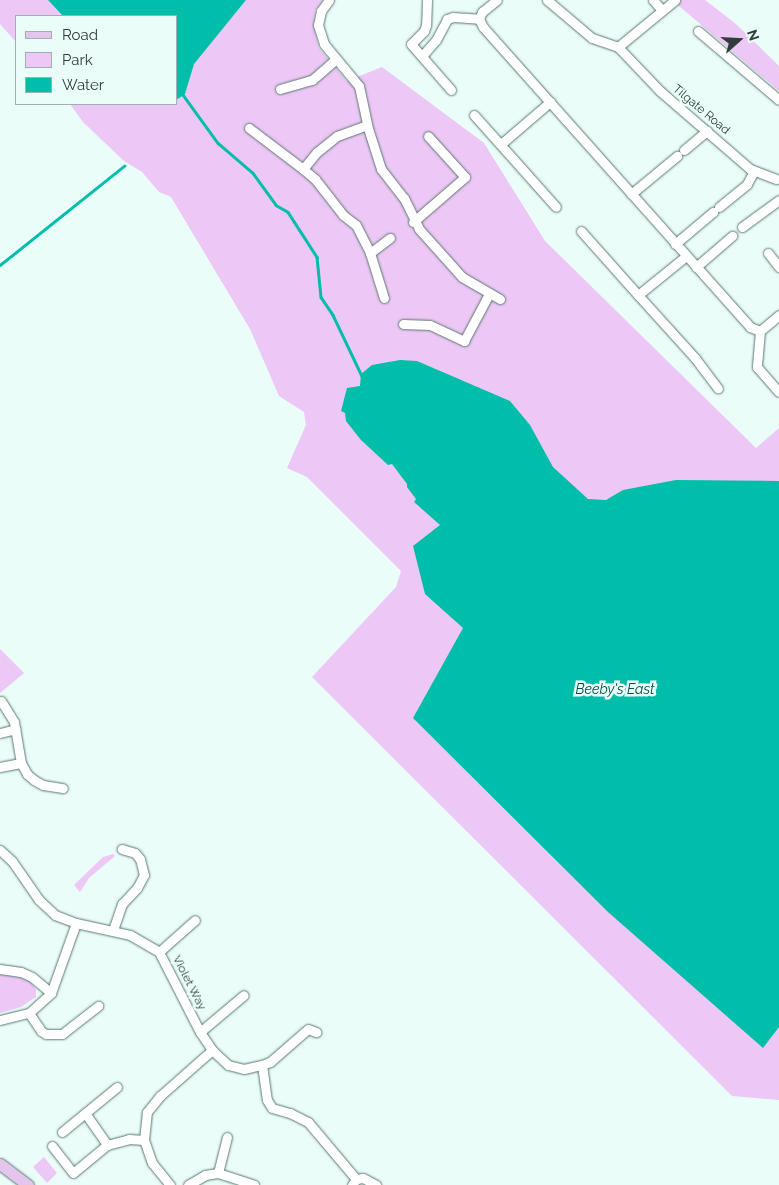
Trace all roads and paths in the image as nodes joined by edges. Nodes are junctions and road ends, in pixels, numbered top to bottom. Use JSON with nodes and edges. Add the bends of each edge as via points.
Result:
{"nodes":[{"id":1,"x":329,"y":0,"type":"edge"},
{"id":2,"x":427,"y":0,"type":"edge"},
{"id":3,"x":497,"y":0,"type":"edge"},
{"id":4,"x":547,"y":0,"type":"edge"},
{"id":5,"x":653,"y":0,"type":"edge"},
{"id":6,"x":675,"y":0,"type":"edge"},
{"id":7,"x":662,"y":10,"type":"junction"},
{"id":8,"x":479,"y":19,"type":"junction"},
{"id":9,"x":698,"y":31,"type":"dead end"},
{"id":10,"x":618,"y":47,"type":"junction"},
{"id":11,"x":422,"y":56,"type":"junction"},
{"id":12,"x":336,"y":59,"type":"junction"},
{"id":13,"x":280,"y":89,"type":"dead end"},
{"id":14,"x":451,"y":90,"type":"dead end"},
{"id":15,"x":779,"y":100,"type":"edge"},
{"id":16,"x":550,"y":102,"type":"junction"},
{"id":17,"x":474,"y":115,"type":"dead end"},
{"id":18,"x":367,"y":125,"type":"junction"},
{"id":19,"x":249,"y":128,"type":"dead end"},
{"id":20,"x":707,"y":131,"type":"junction"},
{"id":21,"x":428,"y":136,"type":"dead end"},
{"id":22,"x":501,"y":144,"type":"junction"},
{"id":23,"x":303,"y":169,"type":"junction"},
{"id":24,"x":754,"y":171,"type":"junction"},
{"id":25,"x":778,"y":180,"type":"edge"},
{"id":26,"x":631,"y":194,"type":"junction"},
{"id":27,"x":779,"y":200,"type":"edge"},
{"id":28,"x":556,"y":207,"type":"dead end"},
{"id":29,"x":414,"y":222,"type":"junction"},
{"id":30,"x":742,"y":227,"type":"dead end"},
{"id":31,"x":581,"y":231,"type":"dead end"},
{"id":32,"x":732,"y":236,"type":"dead end"},
{"id":33,"x":390,"y":238,"type":"dead end"},
{"id":34,"x":675,"y":244,"type":"junction"},
{"id":35,"x":370,"y":253,"type":"junction"},
{"id":36,"x":768,"y":253,"type":"dead end"},
{"id":37,"x":686,"y":256,"type":"junction"},
{"id":38,"x":696,"y":267,"type":"junction"},
{"id":39,"x":779,"y":267,"type":"edge"},
{"id":40,"x":489,"y":294,"type":"junction"},
{"id":41,"x":638,"y":295,"type":"junction"},
{"id":42,"x":384,"y":298,"type":"dead end"},
{"id":43,"x":500,"y":299,"type":"dead end"},
{"id":44,"x":779,"y":315,"type":"edge"},
{"id":45,"x":403,"y":324,"type":"dead end"},
{"id":46,"x":760,"y":331,"type":"junction"},
{"id":47,"x":718,"y":388,"type":"dead end"},
{"id":48,"x":779,"y":392,"type":"edge"},
{"id":49,"x":1,"y":701,"type":"edge"},
{"id":50,"x":16,"y":729,"type":"junction"},
{"id":51,"x":0,"y":733,"type":"edge"},
{"id":52,"x":21,"y":763,"type":"junction"},
{"id":53,"x":0,"y":767,"type":"edge"},
{"id":54,"x":62,"y":788,"type":"dead end"},
{"id":55,"x":122,"y":849,"type":"dead end"},
{"id":56,"x":0,"y":850,"type":"edge"},
{"id":57,"x":194,"y":920,"type":"dead end"},
{"id":58,"x":76,"y":923,"type":"junction"},
{"id":59,"x":113,"y":930,"type":"junction"},
{"id":60,"x":159,"y":952,"type":"junction"},
{"id":61,"x":0,"y":969,"type":"edge"},
{"id":62,"x":50,"y":993,"type":"junction"},
{"id":63,"x":244,"y":994,"type":"dead end"},
{"id":64,"x":100,"y":1004,"type":"dead end"},
{"id":65,"x":29,"y":1013,"type":"junction"},
{"id":66,"x":0,"y":1020,"type":"edge"},
{"id":67,"x":200,"y":1032,"type":"junction"},
{"id":68,"x":316,"y":1032,"type":"dead end"},
{"id":69,"x":212,"y":1050,"type":"junction"},
{"id":70,"x":262,"y":1065,"type":"junction"},
{"id":71,"x":117,"y":1087,"type":"dead end"},
{"id":72,"x":85,"y":1113,"type":"junction"},
{"id":73,"x":62,"y":1132,"type":"dead end"},
{"id":74,"x":227,"y":1137,"type":"dead end"},
{"id":75,"x":144,"y":1140,"type":"junction"},
{"id":76,"x":52,"y":1146,"type":"dead end"},
{"id":77,"x":107,"y":1146,"type":"junction"},
{"id":78,"x":0,"y":1164,"type":"edge"},
{"id":79,"x":218,"y":1172,"type":"junction"},
{"id":80,"x":354,"y":1182,"type":"edge"},
{"id":81,"x":28,"y":1185,"type":"edge"},
{"id":82,"x":170,"y":1185,"type":"edge"},
{"id":83,"x":188,"y":1185,"type":"edge"},
{"id":84,"x":254,"y":1185,"type":"edge"},
{"id":85,"x":376,"y":1185,"type":"edge"}],
"edges":[{"from":1,"to":12,"type":"street","via":[[321,11],[318,25],[324,44]]},
{"from":2,"to":11,"type":"street","via":[[426,26],[411,44]]},
{"from":3,"to":8,"type":"street","via":[[482,12]]},
{"from":4,"to":10,"type":"street","via":[[592,38]]},
{"from":5,"to":7,"type":"street"},
{"from":6,"to":7,"type":"street"},
{"from":7,"to":10,"type":"street"},
{"from":8,"to":11,"type":"street","via":[[447,19],[436,40]]},
{"from":8,"to":16,"type":"street","via":[[483,28]]},
{"from":9,"to":15,"type":"street"},
{"from":10,"to":20,"type":"street","name":"Tilgate Road","via":[[647,79]]},
{"from":11,"to":14,"type":"street"},
{"from":12,"to":13,"type":"street","via":[[312,80]]},
{"from":12,"to":18,"type":"street","via":[[359,86]]},
{"from":16,"to":22,"type":"street"},
{"from":16,"to":26,"type":"street"},
{"from":17,"to":22,"type":"street"},
{"from":18,"to":23,"type":"street","via":[[337,136]]},
{"from":18,"to":29,"type":"street","via":[[382,169],[404,198]]},
{"from":19,"to":23,"type":"street"},
{"from":20,"to":24,"type":"street","name":"Tilgate Road"},
{"from":20,"to":26,"type":"street"},
{"from":21,"to":29,"type":"street","via":[[466,177]]},
{"from":22,"to":28,"type":"street"},
{"from":23,"to":35,"type":"street","via":[[316,179],[343,215],[356,225]]},
{"from":24,"to":25,"type":"street","name":"Tilgate Road"},
{"from":24,"to":34,"type":"street","via":[[747,184]]},
{"from":26,"to":34,"type":"street"},
{"from":27,"to":30,"type":"street"},
{"from":29,"to":40,"type":"street","via":[[462,277]]},
{"from":31,"to":41,"type":"street"},
{"from":32,"to":38,"type":"street"},
{"from":33,"to":35,"type":"street"},
{"from":34,"to":37,"type":"street"},
{"from":35,"to":42,"type":"street"},
{"from":36,"to":39,"type":"street"},
{"from":37,"to":38,"type":"street"},
{"from":37,"to":41,"type":"street"},
{"from":38,"to":46,"type":"street","via":[[750,327]]},
{"from":40,"to":43,"type":"street"},
{"from":40,"to":45,"type":"street","via":[[464,341],[430,325]]},
{"from":41,"to":47,"type":"street"},
{"from":44,"to":46,"type":"street"},
{"from":46,"to":48,"type":"street","via":[[757,366]]},
{"from":49,"to":50,"type":"street","via":[[12,715]]},
{"from":50,"to":51,"type":"street"},
{"from":50,"to":52,"type":"street"},
{"from":52,"to":53,"type":"street"},
{"from":52,"to":54,"type":"street","via":[[34,780]]},
{"from":55,"to":59,"type":"street","via":[[135,853],[144,875],[138,888],[122,904]]},
{"from":56,"to":58,"type":"street","name":"Violet Way","via":[[12,861],[46,908]]},
{"from":57,"to":60,"type":"street"},
{"from":58,"to":59,"type":"street","name":"Violet Way"},
{"from":58,"to":62,"type":"street"},
{"from":59,"to":60,"type":"street","name":"Violet Way","via":[[132,936]]},
{"from":60,"to":67,"type":"street","name":"Violet Way"},
{"from":61,"to":62,"type":"street","via":[[32,977]]},
{"from":62,"to":65,"type":"street"},
{"from":63,"to":67,"type":"street"},
{"from":64,"to":65,"type":"street","via":[[62,1034],[41,1031]]},
{"from":65,"to":66,"type":"street"},
{"from":67,"to":69,"type":"street","name":"Violet Way"},
{"from":68,"to":70,"type":"street","via":[[308,1029],[270,1062]]},
{"from":69,"to":70,"type":"street","name":"Violet Way","via":[[234,1068]]},
{"from":69,"to":75,"type":"street","via":[[160,1096],[147,1112]]},
{"from":70,"to":80,"type":"street","via":[[267,1100],[272,1108],[308,1122]]},
{"from":71,"to":72,"type":"street"},
{"from":72,"to":73,"type":"street"},
{"from":72,"to":77,"type":"street"},
{"from":74,"to":79,"type":"street"},
{"from":75,"to":77,"type":"street","via":[[129,1139]]},
{"from":75,"to":82,"type":"street","via":[[152,1163]]},
{"from":76,"to":77,"type":"street","via":[[73,1173]]},
{"from":78,"to":81,"type":"main road"},
{"from":79,"to":83,"type":"street"},
{"from":79,"to":84,"type":"street"},
{"from":80,"to":85,"type":"street","via":[[363,1178]]}]}
